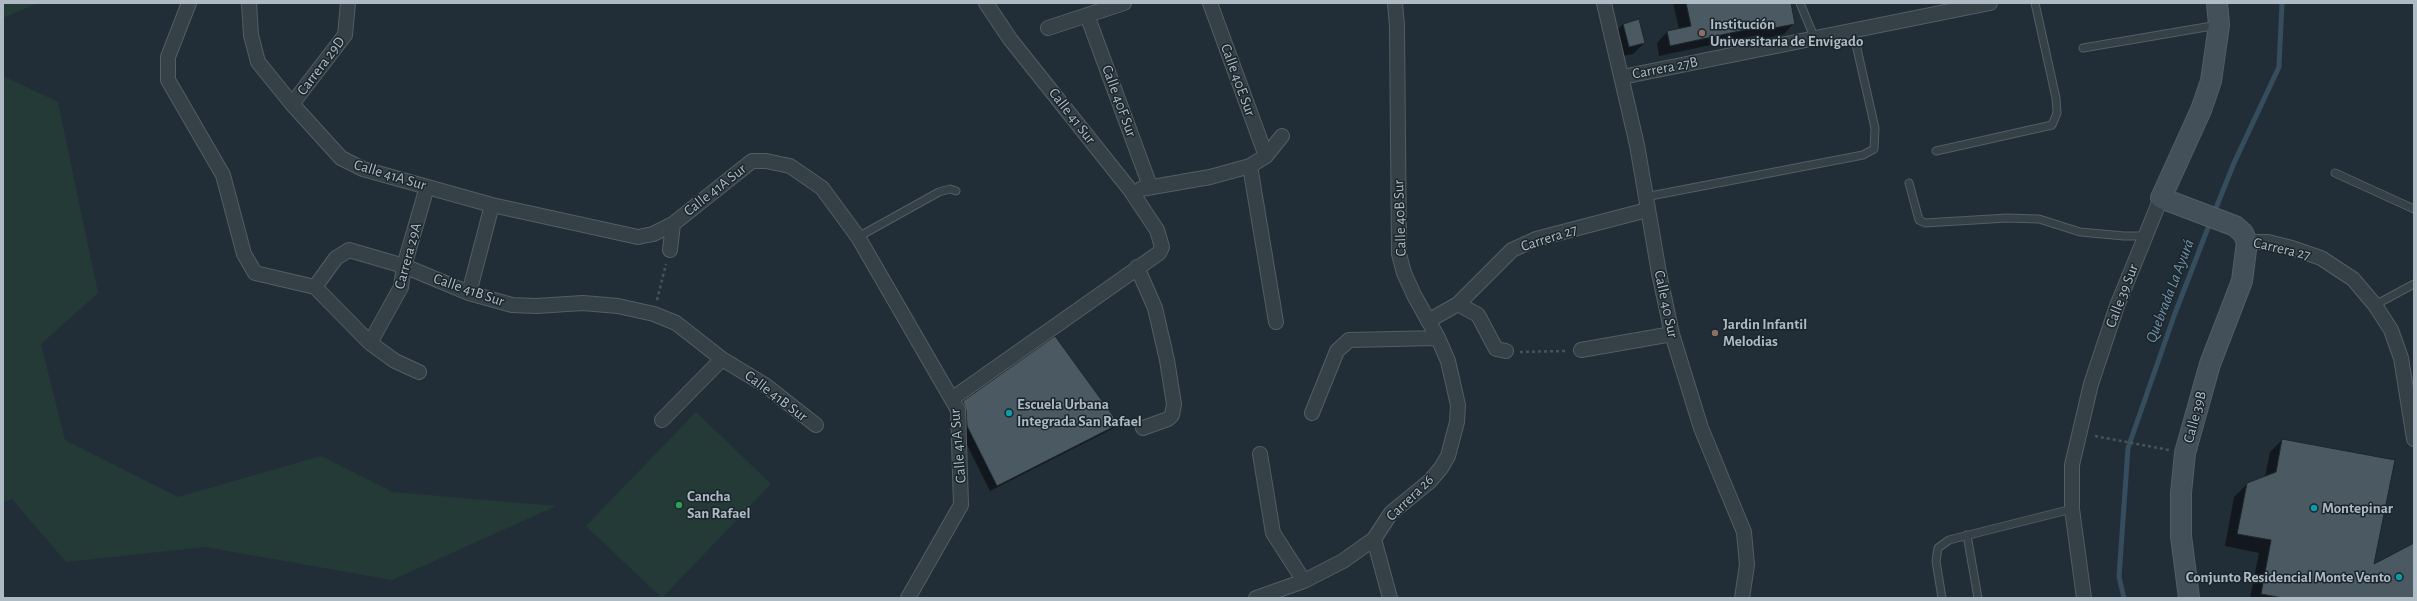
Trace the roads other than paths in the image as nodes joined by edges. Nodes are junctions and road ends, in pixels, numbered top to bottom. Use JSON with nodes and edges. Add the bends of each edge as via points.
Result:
{"nodes":[{"id":1,"x":189,"y":3,"type":"edge"},
{"id":2,"x":249,"y":3,"type":"edge"},
{"id":3,"x":348,"y":3,"type":"edge"},
{"id":4,"x":986,"y":3,"type":"edge"},
{"id":5,"x":1124,"y":3,"type":"edge"},
{"id":6,"x":1210,"y":3,"type":"edge"},
{"id":7,"x":1395,"y":3,"type":"edge"},
{"id":8,"x":1604,"y":3,"type":"edge"},
{"id":9,"x":1800,"y":3,"type":"edge"},
{"id":10,"x":1990,"y":3,"type":"edge"},
{"id":11,"x":2035,"y":3,"type":"edge"},
{"id":12,"x":2217,"y":3,"type":"edge"},
{"id":13,"x":1087,"y":15,"type":"junction"},
{"id":14,"x":2218,"y":25,"type":"junction"},
{"id":15,"x":1048,"y":28,"type":"dead end"},
{"id":16,"x":1853,"y":31,"type":"junction"},
{"id":17,"x":1815,"y":39,"type":"junction"},
{"id":18,"x":2084,"y":48,"type":"dead end"},
{"id":19,"x":1622,"y":77,"type":"junction"},
{"id":20,"x":292,"y":104,"type":"junction"},
{"id":21,"x":1282,"y":136,"type":"dead end"},
{"id":22,"x":1936,"y":151,"type":"dead end"},
{"id":23,"x":1266,"y":156,"type":"junction"},
{"id":24,"x":1250,"y":166,"type":"junction"},
{"id":25,"x":2335,"y":173,"type":"dead end"},
{"id":26,"x":1908,"y":183,"type":"dead end"},
{"id":27,"x":1150,"y":186,"type":"junction"},
{"id":28,"x":427,"y":187,"type":"junction"},
{"id":29,"x":956,"y":191,"type":"dead end"},
{"id":30,"x":1131,"y":192,"type":"junction"},
{"id":31,"x":2161,"y":198,"type":"junction"},
{"id":32,"x":1646,"y":203,"type":"junction"},
{"id":33,"x":492,"y":205,"type":"junction"},
{"id":34,"x":2414,"y":209,"type":"edge"},
{"id":35,"x":672,"y":224,"type":"junction"},
{"id":36,"x":2146,"y":236,"type":"junction"},
{"id":37,"x":858,"y":237,"type":"junction"},
{"id":38,"x":2248,"y":242,"type":"junction"},
{"id":39,"x":670,"y":250,"type":"road end"},
{"id":40,"x":404,"y":266,"type":"junction"},
{"id":41,"x":1137,"y":267,"type":"junction"},
{"id":42,"x":2414,"y":284,"type":"edge"},
{"id":43,"x":315,"y":287,"type":"junction"},
{"id":44,"x":469,"y":293,"type":"junction"},
{"id":45,"x":1458,"y":304,"type":"junction"},
{"id":46,"x":2375,"y":305,"type":"junction"},
{"id":47,"x":1428,"y":321,"type":"junction"},
{"id":48,"x":1276,"y":322,"type":"dead end"},
{"id":49,"x":1672,"y":334,"type":"junction"},
{"id":50,"x":1438,"y":338,"type":"junction"},
{"id":51,"x":370,"y":343,"type":"junction"},
{"id":52,"x":1581,"y":350,"type":"road end"},
{"id":53,"x":1506,"y":351,"type":"road end"},
{"id":54,"x":722,"y":359,"type":"junction"},
{"id":55,"x":419,"y":372,"type":"dead end"},
{"id":56,"x":953,"y":398,"type":"junction"},
{"id":57,"x":1312,"y":413,"type":"dead end"},
{"id":58,"x":662,"y":420,"type":"dead end"},
{"id":59,"x":1457,"y":422,"type":"joint"},
{"id":60,"x":816,"y":425,"type":"dead end"},
{"id":61,"x":1143,"y":428,"type":"dead end"},
{"id":62,"x":2414,"y":439,"type":"edge"},
{"id":63,"x":1260,"y":454,"type":"dead end"},
{"id":64,"x":2072,"y":509,"type":"junction"},
{"id":65,"x":1967,"y":536,"type":"junction"},
{"id":66,"x":1374,"y":539,"type":"junction"},
{"id":67,"x":1304,"y":581,"type":"junction"},
{"id":68,"x":1264,"y":597,"type":"edge"},
{"id":69,"x":908,"y":598,"type":"edge"},
{"id":70,"x":1390,"y":598,"type":"edge"},
{"id":71,"x":1742,"y":598,"type":"edge"},
{"id":72,"x":1942,"y":598,"type":"edge"},
{"id":73,"x":1978,"y":598,"type":"edge"},
{"id":74,"x":2084,"y":598,"type":"edge"},
{"id":75,"x":2188,"y":598,"type":"edge"}],
"edges":[{"from":1,"to":43,"type":"street","via":[[168,57],[168,80],[223,176],[244,254],[255,273]]},
{"from":2,"to":20,"type":"street","name":"Calle 41A Sur","via":[[258,62]]},
{"from":3,"to":20,"type":"street","name":"Carrera 29D","via":[[345,35]]},
{"from":4,"to":30,"type":"street","name":"Calle 41 Sur","via":[[1010,39]]},
{"from":5,"to":13,"type":"street"},
{"from":6,"to":23,"type":"street","name":"Calle 40E Sur"},
{"from":7,"to":47,"type":"street","name":"Calle 40B Sur","via":[[1399,254],[1404,273]]},
{"from":8,"to":19,"type":"street","name":"Calle 40 Sur"},
{"from":9,"to":17,"type":"lane"},
{"from":10,"to":16,"type":"street","name":"Carrera 27B"},
{"from":11,"to":22,"type":"lane","via":[[2056,98],[2057,113],[2052,125]]},
{"from":12,"to":14,"type":"street","name":"Calle 39 Sur"},
{"from":13,"to":15,"type":"street"},
{"from":13,"to":27,"type":"street","name":"Calle 40F Sur"},
{"from":14,"to":18,"type":"lane"},
{"from":14,"to":31,"type":"street","name":"Calle 39 Sur","via":[[2211,81],[2201,110]]},
{"from":16,"to":17,"type":"street","name":"Carrera 27B"},
{"from":16,"to":32,"type":"lane","via":[[1875,128],[1874,149],[1863,155]]},
{"from":17,"to":19,"type":"street","name":"Carrera 27B"},
{"from":19,"to":32,"type":"street","name":"Calle 40 Sur","via":[[1637,145]]},
{"from":20,"to":28,"type":"street","name":"Calle 41A Sur","via":[[341,158],[363,169]]},
{"from":21,"to":23,"type":"street"},
{"from":23,"to":24,"type":"street"},
{"from":24,"to":27,"type":"street","via":[[1210,177]]},
{"from":24,"to":48,"type":"street"},
{"from":25,"to":34,"type":"lane"},
{"from":26,"to":36,"type":"lane","via":[[1919,220],[1925,223],[2007,218],[2039,219],[2080,232]]},
{"from":27,"to":30,"type":"street"},
{"from":28,"to":33,"type":"street","name":"Calle 41A Sur"},
{"from":28,"to":40,"type":"street","name":"Carrera 29A"},
{"from":29,"to":37,"type":"lane","via":[[950,189],[939,192]]},
{"from":30,"to":41,"type":"street","name":"Calle 41 Sur","via":[[1162,241],[1159,253]]},
{"from":31,"to":36,"type":"street","name":"Calle 39 Sur"},
{"from":31,"to":38,"type":"street","name":"Carrera 27","via":[[2234,226],[2243,233]]},
{"from":32,"to":45,"type":"street","name":"Carrera 27","via":[[1536,239],[1512,250]]},
{"from":32,"to":49,"type":"street","name":"Calle 40 Sur"},
{"from":33,"to":35,"type":"street","name":"Calle 41A Sur","via":[[638,237],[653,234]]},
{"from":33,"to":44,"type":"street"},
{"from":35,"to":37,"type":"street","name":"Calle 41A Sur","via":[[742,167],[752,161],[766,161],[790,166],[822,188]]},
{"from":35,"to":39,"type":"street"},
{"from":36,"to":64,"type":"street","name":"Calle 39 Sur","via":[[2117,306],[2090,384],[2072,465]]},
{"from":37,"to":56,"type":"street","name":"Calle 41A Sur"},
{"from":38,"to":46,"type":"street","name":"Carrera 27","via":[[2268,242],[2321,258],[2353,279]]},
{"from":38,"to":75,"type":"street","name":"Calle 39B","via":[[2242,281],[2210,364],[2185,453],[2181,493],[2181,536]]},
{"from":40,"to":43,"type":"street","name":"Calle 41B Sur","via":[[349,250],[336,258]]},
{"from":40,"to":44,"type":"street","name":"Calle 41B Sur"},
{"from":40,"to":51,"type":"street","name":"Carrera 29A","via":[[401,287]]},
{"from":41,"to":56,"type":"street"},
{"from":41,"to":61,"type":"street","via":[[1155,308],[1174,404],[1172,415],[1168,419]]},
{"from":42,"to":46,"type":"lane"},
{"from":43,"to":51,"type":"street"},
{"from":44,"to":54,"type":"street","name":"Calle 41B Sur","via":[[512,305],[583,303],[618,306],[654,314],[676,323]]},
{"from":45,"to":47,"type":"street","name":"Carrera 27"},
{"from":45,"to":53,"type":"street","via":[[1478,315],[1496,349]]},
{"from":46,"to":62,"type":"street","name":"Carrera 27","via":[[2391,330],[2401,358]]},
{"from":47,"to":50,"type":"street","name":"Calle 40B Sur"},
{"from":49,"to":52,"type":"street"},
{"from":49,"to":71,"type":"street","name":"Calle 40 Sur","via":[[1702,428],[1744,532],[1747,565]]},
{"from":50,"to":57,"type":"street","via":[[1349,340],[1337,351]]},
{"from":50,"to":59,"type":"street","name":"Calle 40B Sur","via":[[1455,386]]},
{"from":51,"to":55,"type":"street","via":[[396,361]]},
{"from":54,"to":58,"type":"street"},
{"from":54,"to":60,"type":"street","name":"Calle 41B Sur","via":[[765,385]]},
{"from":56,"to":69,"type":"street","name":"Calle 41A Sur","via":[[958,410],[961,505]]},
{"from":59,"to":66,"type":"street","name":"Carrera 26","via":[[1448,456],[1441,468],[1430,481],[1391,513]]},
{"from":63,"to":67,"type":"street","via":[[1273,533]]},
{"from":64,"to":65,"type":"lane"},
{"from":64,"to":74,"type":"street","name":"Calle 39 Sur"},
{"from":65,"to":72,"type":"lane","via":[[1949,540],[1938,548],[1936,561]]},
{"from":65,"to":73,"type":"lane"},
{"from":66,"to":67,"type":"street","name":"Carrera 26","via":[[1343,561]]},
{"from":66,"to":70,"type":"street"},
{"from":67,"to":68,"type":"street","name":"Carrera 26"}]}
